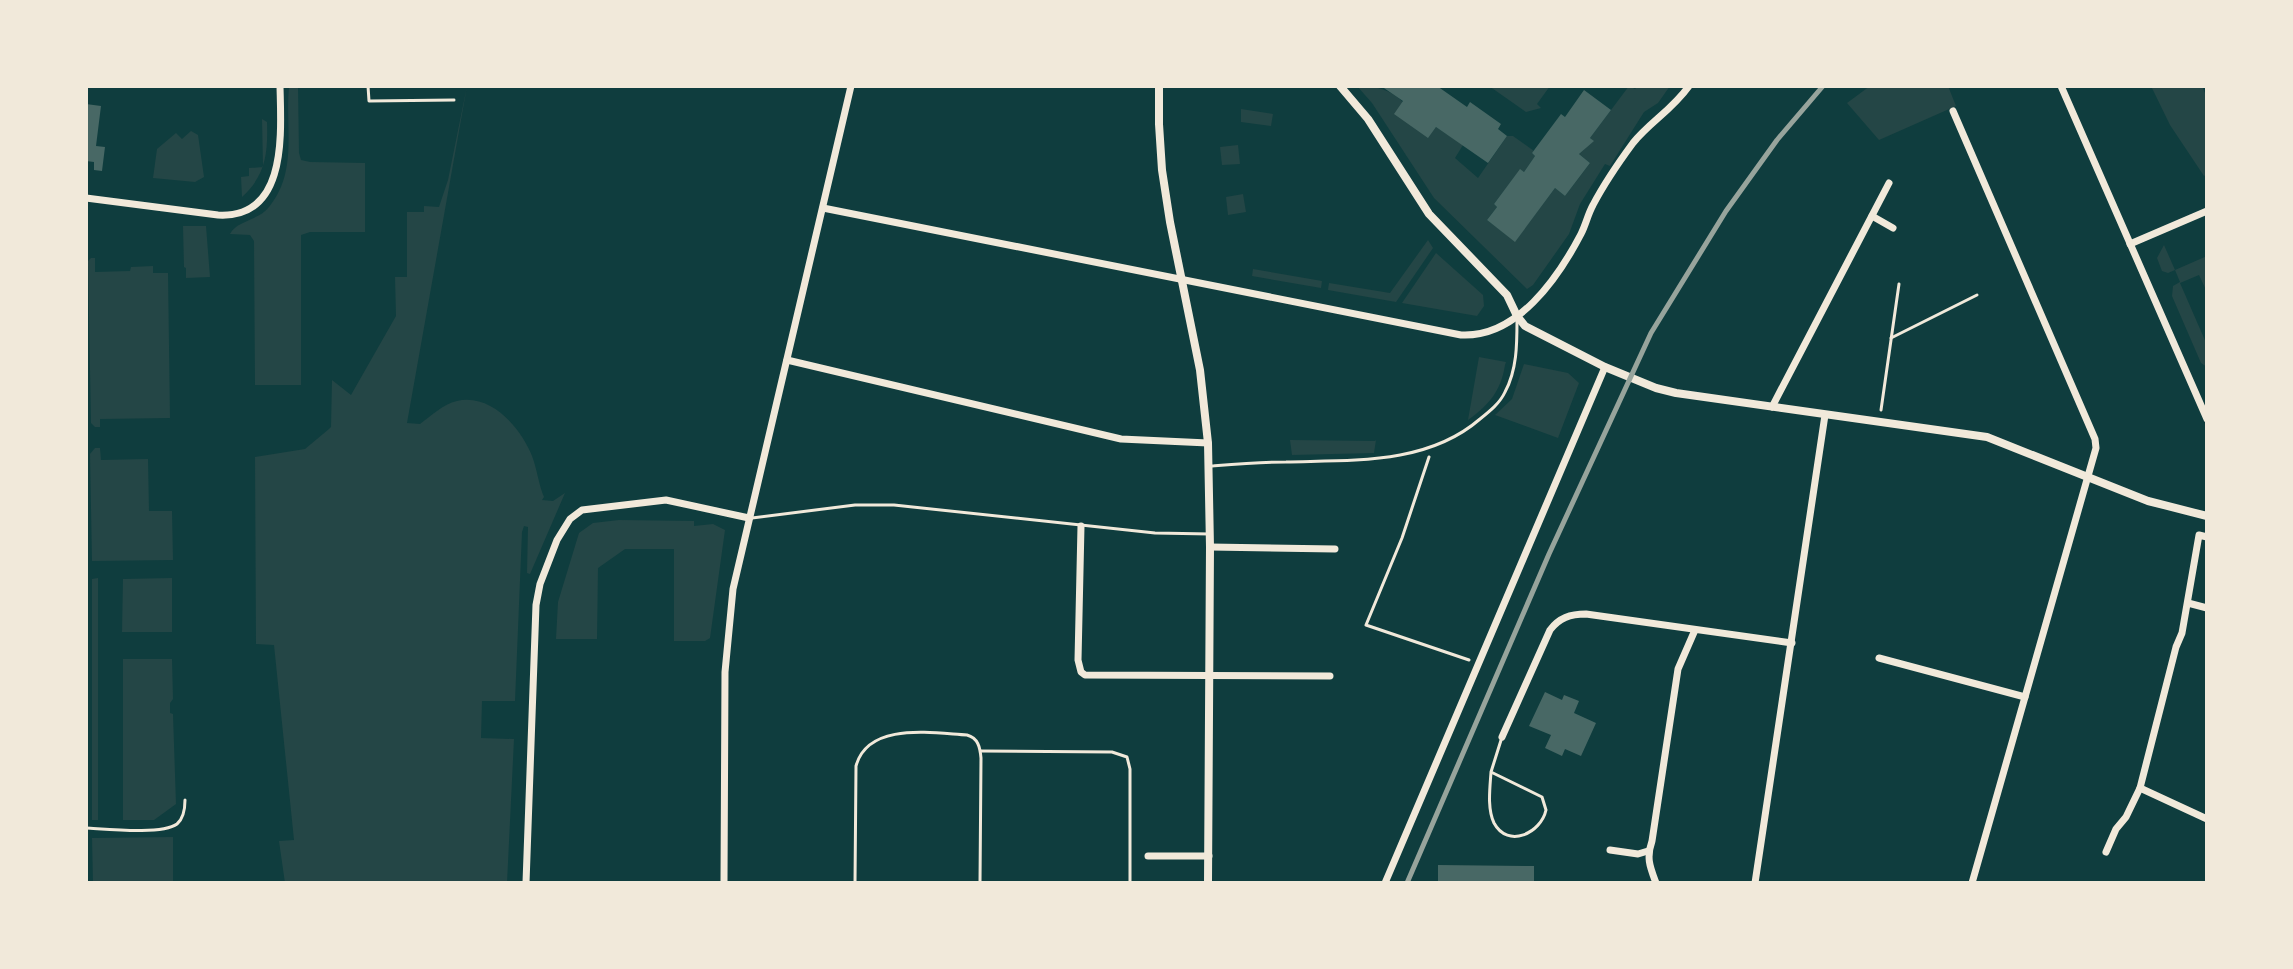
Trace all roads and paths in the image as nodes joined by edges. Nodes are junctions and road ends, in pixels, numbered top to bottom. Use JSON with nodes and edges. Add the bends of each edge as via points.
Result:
{"nodes":[{"id":1,"x":280,"y":86,"type":"edge"},
{"id":2,"x":368,"y":86,"type":"edge"},
{"id":3,"x":851,"y":86,"type":"edge"},
{"id":4,"x":1159,"y":86,"type":"edge"},
{"id":5,"x":1340,"y":86,"type":"edge"},
{"id":6,"x":1689,"y":86,"type":"edge"},
{"id":7,"x":2061,"y":86,"type":"edge"},
{"id":8,"x":454,"y":100,"type":"dead end"},
{"id":9,"x":1953,"y":111,"type":"dead end"},
{"id":10,"x":1889,"y":183,"type":"dead end"},
{"id":11,"x":86,"y":198,"type":"edge"},
{"id":12,"x":823,"y":208,"type":"junction"},
{"id":13,"x":2207,"y":211,"type":"edge"},
{"id":14,"x":1872,"y":216,"type":"junction"},
{"id":15,"x":1893,"y":228,"type":"dead end"},
{"id":16,"x":2130,"y":244,"type":"junction"},
{"id":17,"x":1182,"y":279,"type":"junction"},
{"id":18,"x":1899,"y":284,"type":"dead end"},
{"id":19,"x":1977,"y":295,"type":"dead end"},
{"id":20,"x":1517,"y":316,"type":"junction"},
{"id":21,"x":1891,"y":338,"type":"junction"},
{"id":22,"x":787,"y":360,"type":"junction"},
{"id":23,"x":1609,"y":369,"type":"junction"},
{"id":24,"x":1772,"y":407,"type":"junction"},
{"id":25,"x":1825,"y":415,"type":"junction"},
{"id":26,"x":2207,"y":419,"type":"edge"},
{"id":27,"x":1879,"y":422,"type":"junction"},
{"id":28,"x":1208,"y":443,"type":"junction"},
{"id":29,"x":1433,"y":446,"type":"junction"},
{"id":30,"x":1208,"y":466,"type":"junction"},
{"id":31,"x":2087,"y":477,"type":"junction"},
{"id":32,"x":2207,"y":516,"type":"edge"},
{"id":33,"x":749,"y":518,"type":"junction"},
{"id":34,"x":1081,"y":526,"type":"junction"},
{"id":35,"x":1210,"y":534,"type":"junction"},
{"id":36,"x":2207,"y":537,"type":"edge"},
{"id":37,"x":1210,"y":547,"type":"junction"},
{"id":38,"x":1335,"y":549,"type":"dead end"},
{"id":39,"x":2188,"y":603,"type":"junction"},
{"id":40,"x":2207,"y":608,"type":"edge"},
{"id":41,"x":1695,"y":630,"type":"junction"},
{"id":42,"x":1792,"y":643,"type":"junction"},
{"id":43,"x":1879,"y":658,"type":"dead end"},
{"id":44,"x":1477,"y":663,"type":"junction"},
{"id":45,"x":1210,"y":676,"type":"junction"},
{"id":46,"x":1330,"y":676,"type":"dead end"},
{"id":47,"x":2025,"y":697,"type":"junction"},
{"id":48,"x":1502,"y":737,"type":"joint"},
{"id":49,"x":981,"y":751,"type":"junction"},
{"id":50,"x":1491,"y":772,"type":"junction"},
{"id":51,"x":2140,"y":788,"type":"junction"},
{"id":52,"x":185,"y":800,"type":"dead end"},
{"id":53,"x":2207,"y":819,"type":"edge"},
{"id":54,"x":86,"y":828,"type":"edge"},
{"id":55,"x":1610,"y":850,"type":"dead end"},
{"id":56,"x":1648,"y":851,"type":"junction"},
{"id":57,"x":2106,"y":852,"type":"dead end"},
{"id":58,"x":1148,"y":856,"type":"dead end"},
{"id":59,"x":1209,"y":856,"type":"junction"},
{"id":60,"x":526,"y":883,"type":"edge"},
{"id":61,"x":724,"y":883,"type":"edge"},
{"id":62,"x":855,"y":883,"type":"edge"},
{"id":63,"x":980,"y":883,"type":"edge"},
{"id":64,"x":1130,"y":883,"type":"edge"},
{"id":65,"x":1208,"y":883,"type":"edge"},
{"id":66,"x":1385,"y":883,"type":"edge"},
{"id":67,"x":1656,"y":883,"type":"edge"},
{"id":68,"x":1755,"y":883,"type":"edge"},
{"id":69,"x":1972,"y":883,"type":"edge"}],
"edges":[{"from":1,"to":11,"type":"street","via":[[277,168],[262,197],[245,211],[218,215]]},
{"from":2,"to":8,"type":"lane","via":[[369,101]]},
{"from":3,"to":12,"type":"street"},
{"from":4,"to":17,"type":"street","via":[[1162,170]]},
{"from":5,"to":20,"type":"street","via":[[1368,119],[1429,214],[1507,295]]},
{"from":6,"to":20,"type":"street","via":[[1633,143],[1544,290]]},
{"from":7,"to":16,"type":"street"},
{"from":9,"to":31,"type":"street","via":[[2095,439],[2095,459]]},
{"from":10,"to":14,"type":"street"},
{"from":12,"to":17,"type":"street"},
{"from":12,"to":22,"type":"street"},
{"from":13,"to":16,"type":"street"},
{"from":14,"to":15,"type":"street"},
{"from":14,"to":24,"type":"street"},
{"from":16,"to":26,"type":"street"},
{"from":17,"to":20,"type":"street","via":[[1461,335],[1492,332]]},
{"from":17,"to":28,"type":"street"},
{"from":18,"to":21,"type":"path"},
{"from":19,"to":21,"type":"path"},
{"from":20,"to":23,"type":"street","via":[[1535,333]]},
{"from":20,"to":29,"type":"lane","via":[[1515,355],[1505,392],[1474,424]]},
{"from":21,"to":27,"type":"path"},
{"from":22,"to":28,"type":"street","via":[[1121,439]]},
{"from":22,"to":33,"type":"street"},
{"from":23,"to":24,"type":"street","via":[[1676,393]]},
{"from":23,"to":44,"type":"street"},
{"from":24,"to":25,"type":"street"},
{"from":25,"to":27,"type":"street"},
{"from":25,"to":42,"type":"street"},
{"from":27,"to":31,"type":"street","via":[[1987,437]]},
{"from":28,"to":30,"type":"street"},
{"from":29,"to":30,"type":"lane","via":[[1365,460]]},
{"from":29,"to":44,"type":"path","via":[[1366,625]]},
{"from":30,"to":35,"type":"street"},
{"from":31,"to":32,"type":"street"},
{"from":31,"to":47,"type":"street"},
{"from":33,"to":34,"type":"lane","via":[[894,505]]},
{"from":33,"to":60,"type":"street","via":[[666,500],[588,508],[563,528],[536,605]]},
{"from":33,"to":61,"type":"street","via":[[727,637]]},
{"from":34,"to":35,"type":"lane"},
{"from":34,"to":45,"type":"street","via":[[1081,672],[1095,677]]},
{"from":35,"to":37,"type":"street"},
{"from":36,"to":39,"type":"street","via":[[2199,535]]},
{"from":37,"to":38,"type":"street"},
{"from":37,"to":45,"type":"street"},
{"from":39,"to":40,"type":"street"},
{"from":39,"to":51,"type":"street"},
{"from":41,"to":42,"type":"street"},
{"from":41,"to":48,"type":"street","via":[[1586,614],[1560,619],[1550,630]]},
{"from":41,"to":56,"type":"street","via":[[1678,669]]},
{"from":42,"to":68,"type":"street"},
{"from":43,"to":47,"type":"street"},
{"from":44,"to":66,"type":"street"},
{"from":45,"to":46,"type":"street"},
{"from":45,"to":59,"type":"street"},
{"from":47,"to":69,"type":"street"},
{"from":48,"to":50,"type":"lane"},
{"from":49,"to":62,"type":"lane","via":[[975,739],[961,734],[891,734],[867,745],[856,766]]},
{"from":49,"to":63,"type":"lane"},
{"from":49,"to":64,"type":"lane","via":[[1124,755],[1130,769]]},
{"from":50,"to":50,"type":"lane","via":[[1542,797],[1546,810],[1536,829],[1513,836],[1498,828],[1490,811]]},
{"from":51,"to":53,"type":"street"},
{"from":51,"to":57,"type":"street"},
{"from":52,"to":54,"type":"lane","via":[[179,823],[166,828]]},
{"from":55,"to":56,"type":"street"},
{"from":56,"to":67,"type":"street"},
{"from":58,"to":59,"type":"street"},
{"from":59,"to":65,"type":"street"}]}
